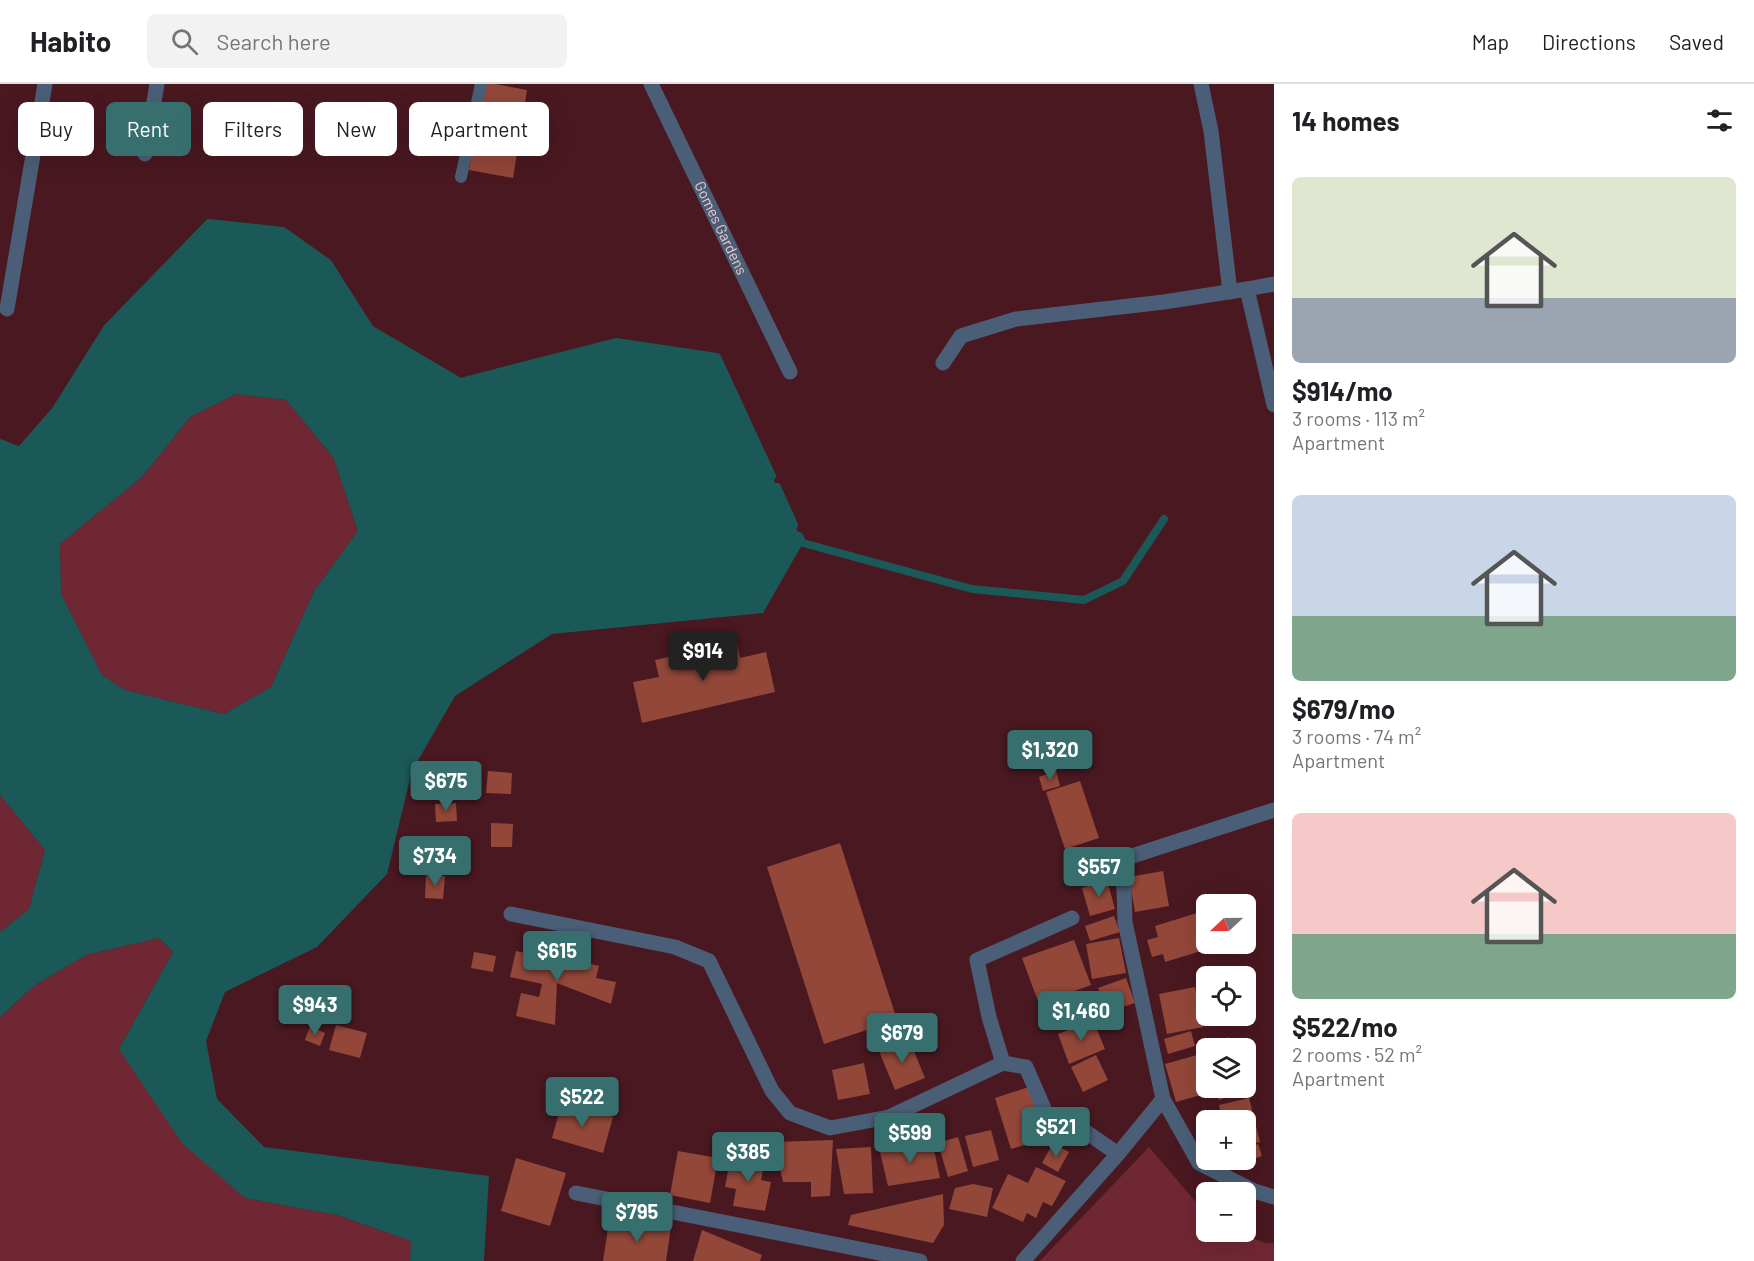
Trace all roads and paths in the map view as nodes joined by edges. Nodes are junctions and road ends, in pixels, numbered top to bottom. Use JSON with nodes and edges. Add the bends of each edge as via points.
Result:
{"nodes":[{"id":1,"x":45,"y":84,"type":"edge"},
{"id":2,"x":157,"y":84,"type":"edge"},
{"id":3,"x":481,"y":84,"type":"edge"},
{"id":4,"x":651,"y":84,"type":"edge"},
{"id":5,"x":1201,"y":84,"type":"edge"},
{"id":6,"x":154,"y":102,"type":"edge"},
{"id":7,"x":460,"y":177,"type":"dead end"},
{"id":8,"x":1274,"y":284,"type":"edge"},
{"id":9,"x":1247,"y":289,"type":"junction"},
{"id":10,"x":1230,"y":292,"type":"junction"},
{"id":11,"x":7,"y":309,"type":"dead end"},
{"id":12,"x":943,"y":363,"type":"dead end"},
{"id":13,"x":790,"y":372,"type":"dead end"},
{"id":14,"x":1274,"y":405,"type":"edge"},
{"id":15,"x":1274,"y":810,"type":"edge"},
{"id":16,"x":511,"y":914,"type":"dead end"},
{"id":17,"x":1072,"y":918,"type":"dead end"},
{"id":18,"x":1003,"y":1063,"type":"junction"},
{"id":19,"x":1163,"y":1099,"type":"junction"},
{"id":20,"x":1118,"y":1154,"type":"junction"},
{"id":21,"x":576,"y":1193,"type":"dead end"},
{"id":22,"x":1274,"y":1197,"type":"edge"},
{"id":23,"x":920,"y":1261,"type":"edge"},
{"id":24,"x":1023,"y":1261,"type":"edge"}],
"edges":[{"from":1,"to":11,"type":"street"},
{"from":2,"to":6,"type":"street"},
{"from":3,"to":7,"type":"lane"},
{"from":4,"to":13,"type":"street","name":"Gomes Gardens"},
{"from":5,"to":10,"type":"street","via":[[1211,131]]},
{"from":8,"to":9,"type":"street"},
{"from":9,"to":10,"type":"street"},
{"from":9,"to":14,"type":"street"},
{"from":10,"to":12,"type":"street","via":[[1016,320],[961,336]]},
{"from":15,"to":19,"type":"street","via":[[1123,859],[1125,922]]},
{"from":16,"to":18,"type":"street","via":[[675,947],[710,961],[772,1091],[790,1113],[830,1128],[889,1117]]},
{"from":17,"to":18,"type":"street","via":[[976,960]]},
{"from":18,"to":20,"type":"street","via":[[1026,1067],[1052,1127],[1086,1132]]},
{"from":19,"to":20,"type":"street"},
{"from":19,"to":22,"type":"street","via":[[1199,1163]]},
{"from":20,"to":24,"type":"street"},
{"from":21,"to":23,"type":"street"}]}
